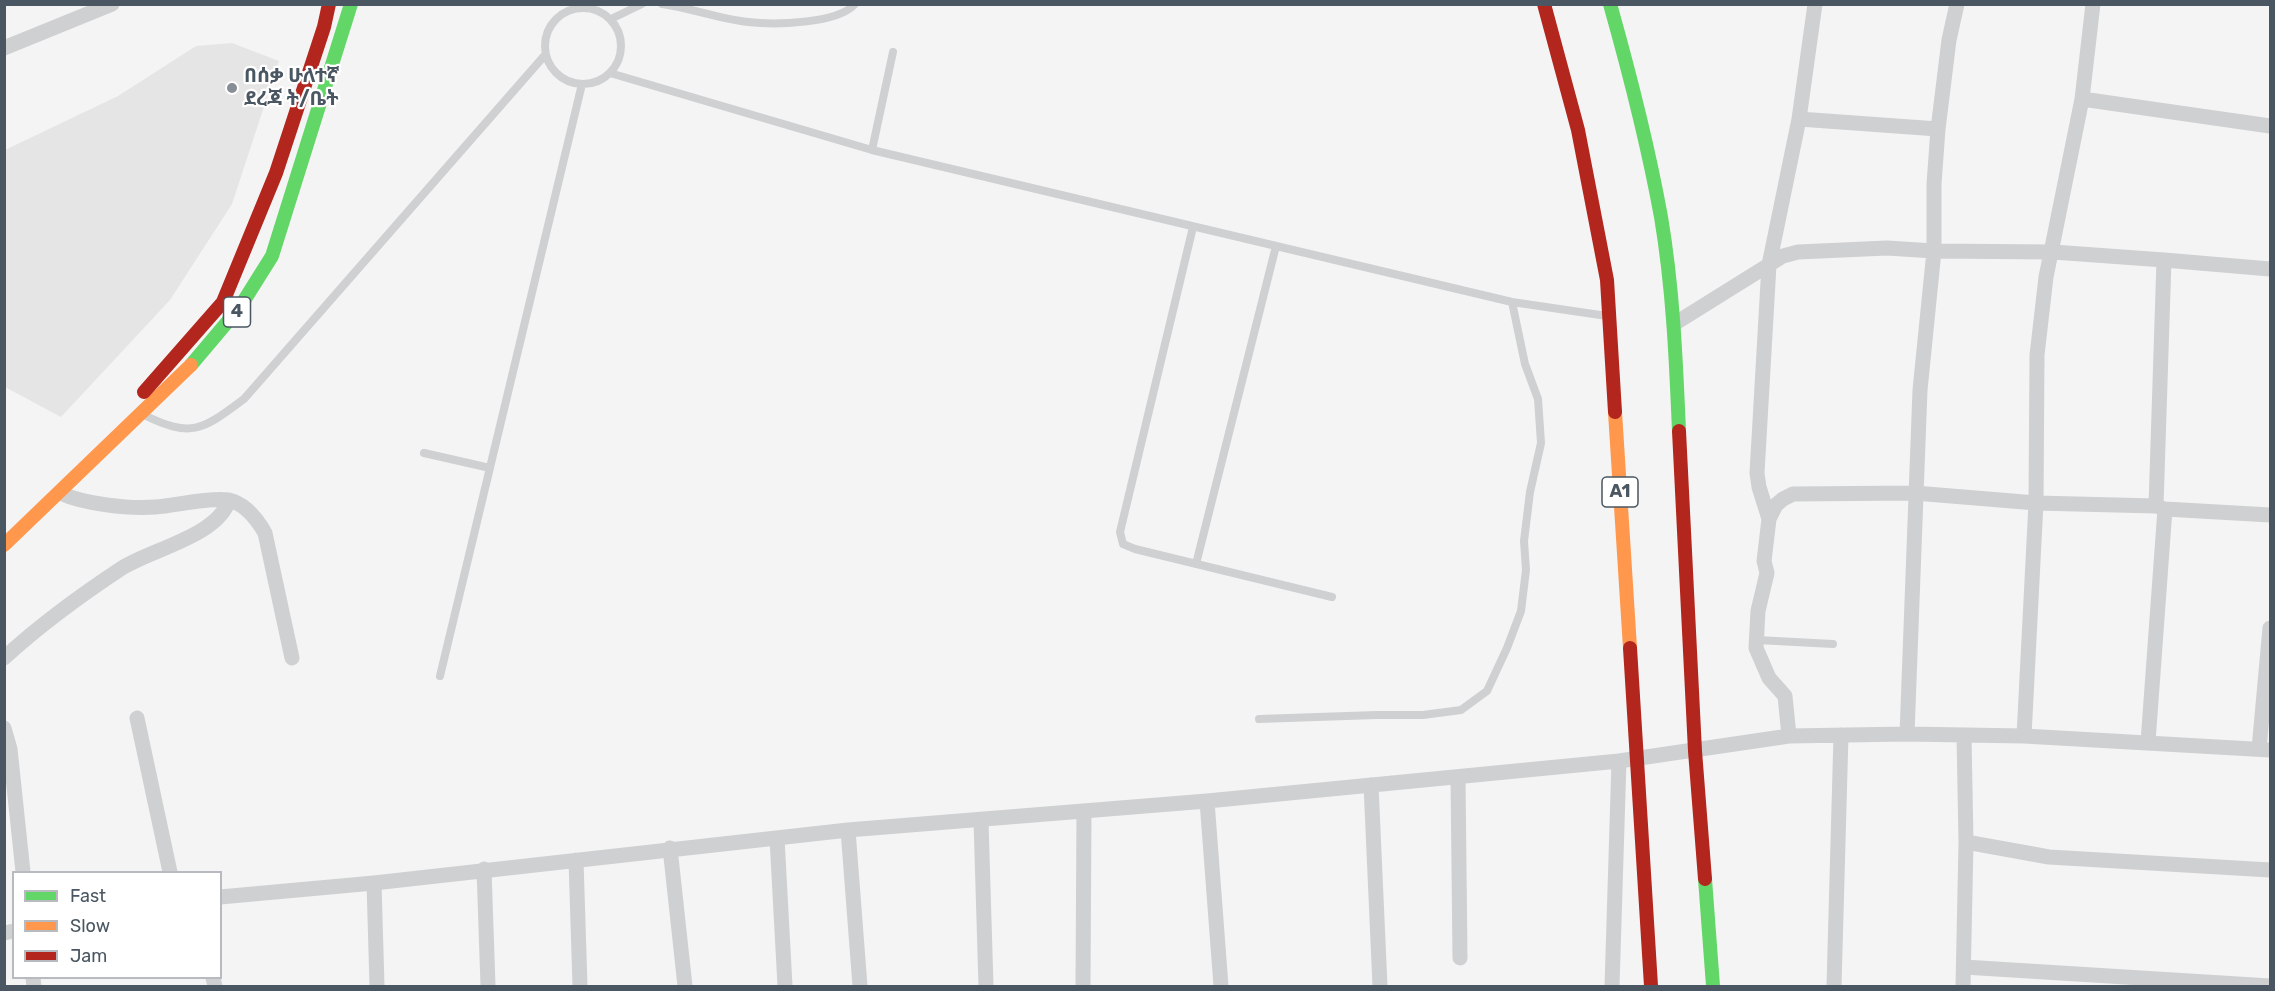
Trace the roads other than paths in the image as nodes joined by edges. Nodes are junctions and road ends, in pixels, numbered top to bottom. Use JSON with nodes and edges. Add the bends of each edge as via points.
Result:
{"nodes":[{"id":1,"x":112,"y":4,"type":"edge"},
{"id":2,"x":329,"y":4,"type":"edge"},
{"id":3,"x":351,"y":4,"type":"edge"},
{"id":4,"x":642,"y":4,"type":"edge"},
{"id":5,"x":662,"y":4,"type":"edge"},
{"id":6,"x":855,"y":4,"type":"edge"},
{"id":7,"x":1544,"y":4,"type":"edge"},
{"id":8,"x":1610,"y":4,"type":"edge"},
{"id":9,"x":1815,"y":4,"type":"edge"},
{"id":10,"x":1957,"y":4,"type":"edge"},
{"id":11,"x":2093,"y":4,"type":"edge"},
{"id":12,"x":610,"y":19,"type":"junction"},
{"id":13,"x":4,"y":48,"type":"edge"},
{"id":14,"x":893,"y":52,"type":"dead end"},
{"id":15,"x":545,"y":55,"type":"junction"},
{"id":16,"x":610,"y":74,"type":"junction"},
{"id":17,"x":582,"y":84,"type":"junction"},
{"id":18,"x":2082,"y":99,"type":"junction"},
{"id":19,"x":1799,"y":119,"type":"junction"},
{"id":20,"x":2271,"y":126,"type":"edge"},
{"id":21,"x":1938,"y":129,"type":"junction"},
{"id":22,"x":872,"y":150,"type":"junction"},
{"id":23,"x":1193,"y":227,"type":"junction"},
{"id":24,"x":1276,"y":246,"type":"junction"},
{"id":25,"x":1934,"y":251,"type":"junction"},
{"id":26,"x":2053,"y":252,"type":"junction"},
{"id":27,"x":2164,"y":260,"type":"junction"},
{"id":28,"x":1769,"y":265,"type":"junction"},
{"id":29,"x":2271,"y":269,"type":"edge"},
{"id":30,"x":1512,"y":302,"type":"junction"},
{"id":31,"x":1609,"y":316,"type":"junction"},
{"id":32,"x":1674,"y":324,"type":"junction"},
{"id":33,"x":142,"y":414,"type":"junction"},
{"id":34,"x":424,"y":453,"type":"dead end"},
{"id":35,"x":490,"y":468,"type":"junction"},
{"id":36,"x":60,"y":493,"type":"junction"},
{"id":37,"x":1915,"y":494,"type":"junction"},
{"id":38,"x":229,"y":500,"type":"junction"},
{"id":39,"x":2036,"y":503,"type":"junction"},
{"id":40,"x":2161,"y":507,"type":"junction"},
{"id":41,"x":2271,"y":515,"type":"edge"},
{"id":42,"x":13,"y":517,"type":"dead end"},
{"id":43,"x":1769,"y":519,"type":"junction"},
{"id":44,"x":4,"y":545,"type":"edge"},
{"id":45,"x":1196,"y":564,"type":"junction"},
{"id":46,"x":1332,"y":597,"type":"dead end"},
{"id":47,"x":2271,"y":628,"type":"edge"},
{"id":48,"x":1757,"y":640,"type":"junction"},
{"id":49,"x":1833,"y":644,"type":"dead end"},
{"id":50,"x":292,"y":657,"type":"dead end"},
{"id":51,"x":4,"y":658,"type":"edge"},
{"id":52,"x":440,"y":676,"type":"dead end"},
{"id":53,"x":136,"y":718,"type":"dead end"},
{"id":54,"x":1259,"y":719,"type":"dead end"},
{"id":55,"x":4,"y":728,"type":"edge"},
{"id":56,"x":1906,"y":734,"type":"junction"},
{"id":57,"x":1841,"y":735,"type":"junction"},
{"id":58,"x":1964,"y":735,"type":"junction"},
{"id":59,"x":2024,"y":735,"type":"junction"},
{"id":60,"x":1789,"y":736,"type":"junction"},
{"id":61,"x":2148,"y":742,"type":"junction"},
{"id":62,"x":2265,"y":749,"type":"edge"},
{"id":63,"x":1695,"y":751,"type":"junction"},
{"id":64,"x":1638,"y":759,"type":"junction"},
{"id":65,"x":1619,"y":761,"type":"junction"},
{"id":66,"x":1458,"y":777,"type":"junction"},
{"id":67,"x":1371,"y":785,"type":"junction"},
{"id":68,"x":1207,"y":801,"type":"junction"},
{"id":69,"x":1084,"y":811,"type":"junction"},
{"id":70,"x":981,"y":820,"type":"junction"},
{"id":71,"x":849,"y":830,"type":"junction"},
{"id":72,"x":777,"y":838,"type":"junction"},
{"id":73,"x":1966,"y":842,"type":"junction"},
{"id":74,"x":670,"y":849,"type":"junction"},
{"id":75,"x":576,"y":860,"type":"junction"},
{"id":76,"x":484,"y":869,"type":"junction"},
{"id":77,"x":2271,"y":870,"type":"edge"},
{"id":78,"x":23,"y":871,"type":"edge"},
{"id":79,"x":170,"y":871,"type":"edge"},
{"id":80,"x":374,"y":883,"type":"junction"},
{"id":81,"x":222,"y":897,"type":"edge"},
{"id":82,"x":1460,"y":958,"type":"dead end"},
{"id":83,"x":1964,"y":967,"type":"junction"},
{"id":84,"x":2271,"y":986,"type":"edge"},
{"id":85,"x":377,"y":987,"type":"edge"},
{"id":86,"x":488,"y":987,"type":"edge"},
{"id":87,"x":580,"y":987,"type":"edge"},
{"id":88,"x":685,"y":987,"type":"edge"},
{"id":89,"x":785,"y":987,"type":"edge"},
{"id":90,"x":860,"y":987,"type":"edge"},
{"id":91,"x":986,"y":987,"type":"edge"},
{"id":92,"x":1083,"y":987,"type":"edge"},
{"id":93,"x":1221,"y":987,"type":"edge"},
{"id":94,"x":1380,"y":987,"type":"edge"},
{"id":95,"x":1612,"y":987,"type":"edge"},
{"id":96,"x":1651,"y":987,"type":"edge"},
{"id":97,"x":1713,"y":987,"type":"edge"},
{"id":98,"x":1834,"y":987,"type":"edge"},
{"id":99,"x":1963,"y":987,"type":"edge"}],
"edges":[{"from":1,"to":13,"type":"street"},
{"from":2,"to":42,"type":"main road","via":[[276,173],[223,302],[130,407]]},
{"from":3,"to":33,"type":"main road","number":"4","via":[[272,256],[240,307],[185,372]]},
{"from":4,"to":12,"type":"lane"},
{"from":5,"to":6,"type":"lane","via":[[748,22],[813,21],[838,16]]},
{"from":7,"to":31,"type":"main road","number":"A1","via":[[1578,130],[1607,280]]},
{"from":8,"to":32,"type":"main road","via":[[1638,103],[1661,219]]},
{"from":9,"to":19,"type":"street"},
{"from":10,"to":21,"type":"street"},
{"from":11,"to":18,"type":"street"},
{"from":12,"to":15,"type":"lane","via":[[593,9],[573,8],[564,12],[549,26]]},
{"from":12,"to":16,"type":"lane","via":[[621,46]]},
{"from":14,"to":22,"type":"lane"},
{"from":15,"to":17,"type":"lane","via":[[555,72],[572,83]]},
{"from":15,"to":33,"type":"lane","via":[[244,399],[214,422],[190,429],[169,427]]},
{"from":16,"to":17,"type":"lane"},
{"from":16,"to":22,"type":"lane"},
{"from":17,"to":35,"type":"lane"},
{"from":18,"to":20,"type":"street"},
{"from":18,"to":26,"type":"street"},
{"from":19,"to":21,"type":"street"},
{"from":19,"to":28,"type":"street"},
{"from":21,"to":25,"type":"street"},
{"from":22,"to":23,"type":"lane"},
{"from":23,"to":24,"type":"lane"},
{"from":23,"to":45,"type":"lane","via":[[1120,532],[1123,544]]},
{"from":24,"to":30,"type":"lane"},
{"from":24,"to":45,"type":"lane"},
{"from":25,"to":26,"type":"street"},
{"from":25,"to":28,"type":"street","via":[[1887,248],[1798,252]]},
{"from":25,"to":37,"type":"street","via":[[1920,390]]},
{"from":26,"to":27,"type":"street"},
{"from":26,"to":39,"type":"street","via":[[2046,277],[2037,356]]},
{"from":27,"to":29,"type":"street"},
{"from":27,"to":40,"type":"street","via":[[2158,412]]},
{"from":28,"to":32,"type":"street"},
{"from":28,"to":43,"type":"street","via":[[1757,473]]},
{"from":30,"to":31,"type":"lane"},
{"from":30,"to":54,"type":"lane","via":[[1525,363],[1538,399],[1541,443],[1524,541],[1526,570],[1521,611],[1487,690],[1461,710],[1423,715]]},
{"from":31,"to":64,"type":"main road","number":"A1"},
{"from":32,"to":63,"type":"main road"},
{"from":33,"to":36,"type":"main road","number":"4"},
{"from":34,"to":35,"type":"lane"},
{"from":35,"to":52,"type":"lane"},
{"from":36,"to":38,"type":"street","via":[[104,504],[153,508]]},
{"from":36,"to":44,"type":"main road","number":"4"},
{"from":37,"to":39,"type":"street"},
{"from":37,"to":43,"type":"street","via":[[1793,494],[1776,505]]},
{"from":37,"to":56,"type":"street"},
{"from":38,"to":50,"type":"street","via":[[256,518],[265,532]]},
{"from":38,"to":51,"type":"street","via":[[226,510],[201,531],[124,567],[28,636]]},
{"from":39,"to":40,"type":"street"},
{"from":39,"to":59,"type":"street"},
{"from":40,"to":41,"type":"street"},
{"from":40,"to":61,"type":"street"},
{"from":43,"to":48,"type":"street","via":[[1764,561],[1767,573],[1758,611]]},
{"from":45,"to":46,"type":"lane"},
{"from":47,"to":62,"type":"street"},
{"from":48,"to":49,"type":"lane"},
{"from":48,"to":60,"type":"street","via":[[1760,662],[1768,678],[1785,696]]},
{"from":53,"to":79,"type":"street"},
{"from":55,"to":78,"type":"street","via":[[10,749]]},
{"from":56,"to":57,"type":"street"},
{"from":56,"to":58,"type":"street"},
{"from":57,"to":60,"type":"street"},
{"from":57,"to":98,"type":"street"},
{"from":58,"to":59,"type":"street"},
{"from":58,"to":73,"type":"street"},
{"from":59,"to":61,"type":"street"},
{"from":60,"to":63,"type":"street"},
{"from":61,"to":62,"type":"street"},
{"from":63,"to":64,"type":"street"},
{"from":63,"to":97,"type":"main road"},
{"from":64,"to":65,"type":"street"},
{"from":64,"to":96,"type":"main road","number":"A1"},
{"from":65,"to":66,"type":"street"},
{"from":65,"to":95,"type":"street"},
{"from":66,"to":67,"type":"street"},
{"from":66,"to":82,"type":"street"},
{"from":67,"to":68,"type":"street"},
{"from":67,"to":94,"type":"street"},
{"from":68,"to":69,"type":"street"},
{"from":68,"to":93,"type":"street"},
{"from":69,"to":70,"type":"street"},
{"from":69,"to":92,"type":"street"},
{"from":70,"to":71,"type":"street"},
{"from":70,"to":91,"type":"street"},
{"from":71,"to":72,"type":"street"},
{"from":71,"to":90,"type":"street"},
{"from":72,"to":74,"type":"street"},
{"from":72,"to":89,"type":"street"},
{"from":73,"to":77,"type":"street","via":[[2049,857]]},
{"from":73,"to":83,"type":"street"},
{"from":74,"to":75,"type":"street"},
{"from":74,"to":88,"type":"street"},
{"from":75,"to":76,"type":"street"},
{"from":75,"to":87,"type":"street"},
{"from":76,"to":80,"type":"street"},
{"from":76,"to":86,"type":"street"},
{"from":80,"to":81,"type":"street"},
{"from":80,"to":85,"type":"street"},
{"from":83,"to":84,"type":"street"},
{"from":83,"to":99,"type":"street"}]}
